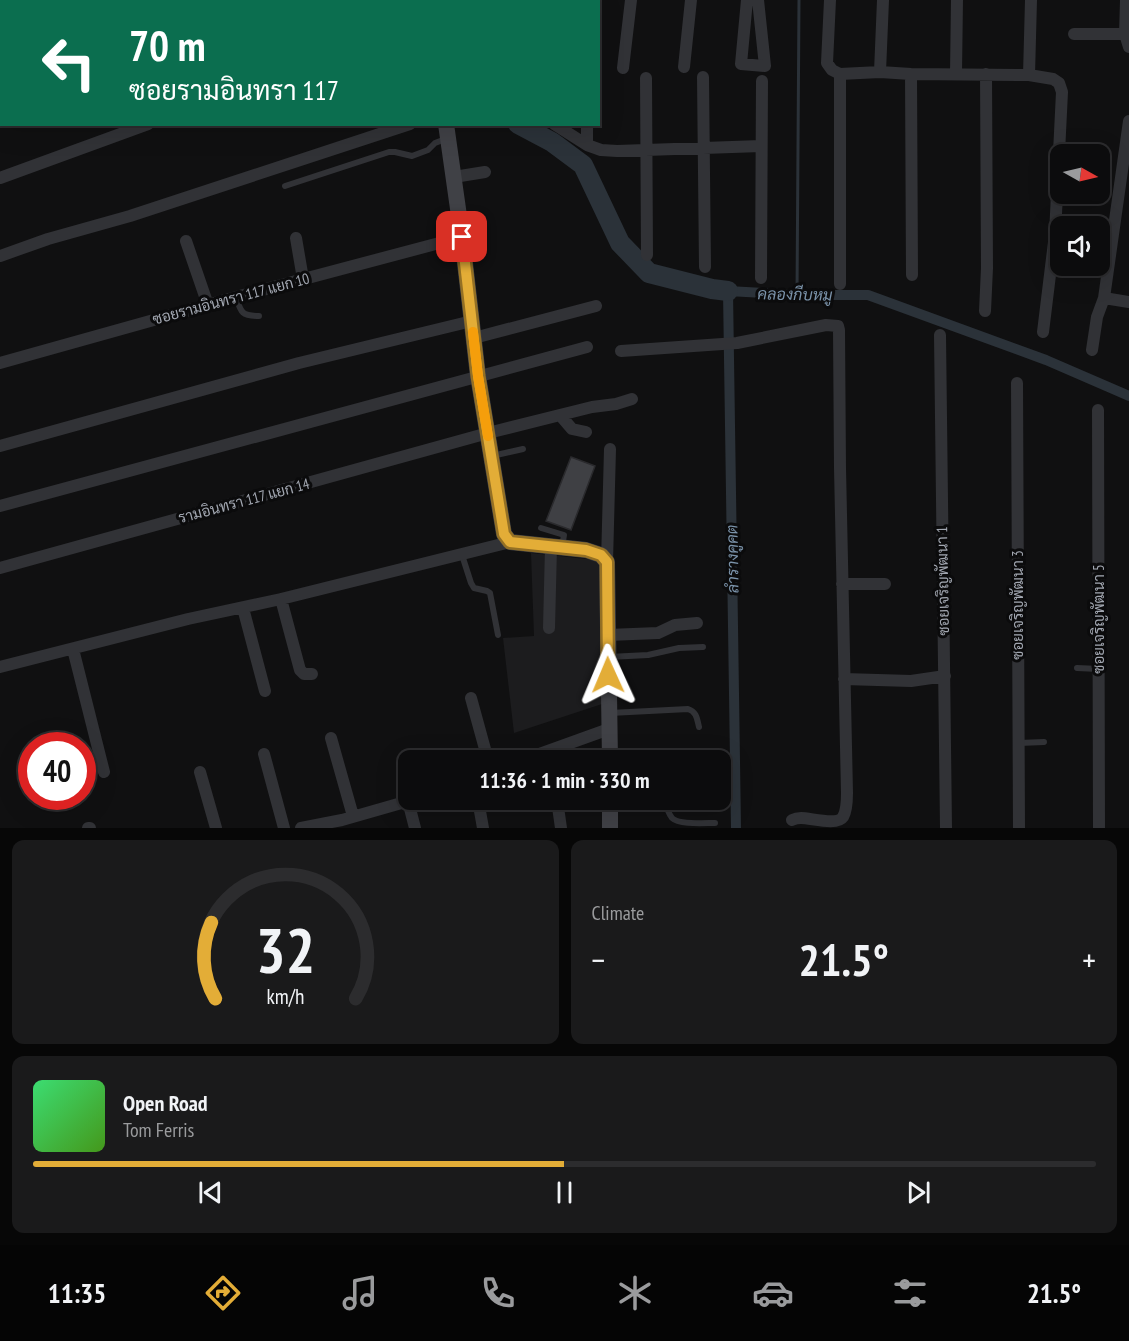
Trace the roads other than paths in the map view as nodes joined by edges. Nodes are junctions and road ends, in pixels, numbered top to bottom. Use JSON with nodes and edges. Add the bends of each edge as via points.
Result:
{"nodes":[{"id":1,"x":631,"y":0,"type":"edge"},
{"id":2,"x":691,"y":0,"type":"edge"},
{"id":3,"x":747,"y":0,"type":"edge"},
{"id":4,"x":758,"y":0,"type":"edge"},
{"id":5,"x":830,"y":0,"type":"edge"},
{"id":6,"x":883,"y":0,"type":"edge"},
{"id":7,"x":957,"y":0,"type":"edge"},
{"id":8,"x":1031,"y":0,"type":"edge"},
{"id":9,"x":1126,"y":0,"type":"edge"},
{"id":10,"x":1074,"y":34,"type":"dead end"},
{"id":11,"x":1125,"y":34,"type":"junction"},
{"id":12,"x":1129,"y":47,"type":"edge"},
{"id":13,"x":684,"y":67,"type":"dead end"},
{"id":14,"x":623,"y":68,"type":"dead end"},
{"id":15,"x":880,"y":72,"type":"junction"},
{"id":16,"x":840,"y":74,"type":"junction"},
{"id":17,"x":911,"y":74,"type":"junction"},
{"id":18,"x":956,"y":74,"type":"junction"},
{"id":19,"x":986,"y":74,"type":"junction"},
{"id":20,"x":1029,"y":75,"type":"junction"},
{"id":21,"x":703,"y":77,"type":"dead end"},
{"id":22,"x":645,"y":78,"type":"dead end"},
{"id":23,"x":762,"y":81,"type":"dead end"},
{"id":24,"x":1129,"y":121,"type":"edge"},
{"id":25,"x":143,"y":126,"type":"edge"},
{"id":26,"x":404,"y":126,"type":"edge"},
{"id":27,"x":557,"y":126,"type":"edge"},
{"id":28,"x":587,"y":126,"type":"edge"},
{"id":29,"x":447,"y":131,"type":"edge"},
{"id":30,"x":587,"y":145,"type":"junction"},
{"id":31,"x":761,"y":146,"type":"junction"},
{"id":32,"x":704,"y":148,"type":"junction"},
{"id":33,"x":645,"y":150,"type":"junction"},
{"id":34,"x":485,"y":172,"type":"dead end"},
{"id":35,"x":454,"y":177,"type":"junction"},
{"id":36,"x":0,"y":178,"type":"edge"},
{"id":37,"x":285,"y":186,"type":"dead end"},
{"id":38,"x":462,"y":237,"type":"junction"},
{"id":39,"x":296,"y":238,"type":"dead end"},
{"id":40,"x":186,"y":241,"type":"dead end"},
{"id":41,"x":647,"y":255,"type":"dead end"},
{"id":42,"x":0,"y":256,"type":"edge"},
{"id":43,"x":705,"y":267,"type":"dead end"},
{"id":44,"x":912,"y":275,"type":"dead end"},
{"id":45,"x":761,"y":278,"type":"dead end"},
{"id":46,"x":303,"y":279,"type":"junction"},
{"id":47,"x":840,"y":284,"type":"dead end"},
{"id":48,"x":236,"y":297,"type":"junction"},
{"id":49,"x":1104,"y":298,"type":"junction"},
{"id":50,"x":1129,"y":302,"type":"edge"},
{"id":51,"x":208,"y":305,"type":"junction"},
{"id":52,"x":597,"y":306,"type":"dead end"},
{"id":53,"x":985,"y":311,"type":"dead end"},
{"id":54,"x":259,"y":316,"type":"dead end"},
{"id":55,"x":473,"y":330,"type":"junction"},
{"id":56,"x":1043,"y":332,"type":"dead end"},
{"id":57,"x":940,"y":334,"type":"dead end"},
{"id":58,"x":587,"y":346,"type":"dead end"},
{"id":59,"x":1092,"y":350,"type":"dead end"},
{"id":60,"x":621,"y":351,"type":"dead end"},
{"id":61,"x":0,"y":363,"type":"edge"},
{"id":62,"x":478,"y":376,"type":"junction"},
{"id":63,"x":1017,"y":382,"type":"dead end"},
{"id":64,"x":632,"y":399,"type":"dead end"},
{"id":65,"x":1098,"y":410,"type":"dead end"},
{"id":66,"x":560,"y":415,"type":"junction"},
{"id":67,"x":586,"y":432,"type":"dead end"},
{"id":68,"x":488,"y":433,"type":"junction"},
{"id":69,"x":0,"y":446,"type":"edge"},
{"id":70,"x":523,"y":449,"type":"dead end"},
{"id":71,"x":610,"y":449,"type":"dead end"},
{"id":72,"x":492,"y":456,"type":"junction"},
{"id":73,"x":0,"y":506,"type":"edge"},
{"id":74,"x":541,"y":528,"type":"dead end"},
{"id":75,"x":510,"y":542,"type":"junction"},
{"id":76,"x":556,"y":547,"type":"junction"},
{"id":77,"x":462,"y":555,"type":"junction"},
{"id":78,"x":607,"y":562,"type":"junction"},
{"id":79,"x":0,"y":568,"type":"edge"},
{"id":80,"x":842,"y":584,"type":"junction"},
{"id":81,"x":885,"y":584,"type":"dead end"},
{"id":82,"x":281,"y":600,"type":"junction"},
{"id":83,"x":243,"y":608,"type":"junction"},
{"id":84,"x":697,"y":622,"type":"dead end"},
{"id":85,"x":549,"y":628,"type":"dead end"},
{"id":86,"x":498,"y":635,"type":"dead end"},
{"id":87,"x":608,"y":635,"type":"junction"},
{"id":88,"x":704,"y":647,"type":"dead end"},
{"id":89,"x":73,"y":649,"type":"junction"},
{"id":90,"x":608,"y":657,"type":"junction"},
{"id":91,"x":0,"y":667,"type":"edge"},
{"id":92,"x":1077,"y":668,"type":"dead end"},
{"id":93,"x":1099,"y":669,"type":"junction"},
{"id":94,"x":312,"y":674,"type":"dead end"},
{"id":95,"x":945,"y":676,"type":"junction"},
{"id":96,"x":844,"y":679,"type":"junction"},
{"id":97,"x":265,"y":691,"type":"dead end"},
{"id":98,"x":471,"y":698,"type":"dead end"},
{"id":99,"x":609,"y":721,"type":"junction"},
{"id":100,"x":699,"y":727,"type":"dead end"},
{"id":101,"x":331,"y":738,"type":"dead end"},
{"id":102,"x":1044,"y":742,"type":"dead end"},
{"id":103,"x":1019,"y":743,"type":"junction"},
{"id":104,"x":485,"y":750,"type":"edge"},
{"id":105,"x":561,"y":750,"type":"edge"},
{"id":106,"x":610,"y":750,"type":"edge"},
{"id":107,"x":264,"y":754,"type":"dead end"},
{"id":108,"x":104,"y":772,"type":"dead end"},
{"id":109,"x":200,"y":772,"type":"dead end"},
{"id":110,"x":398,"y":804,"type":"edge"},
{"id":111,"x":412,"y":810,"type":"edge"},
{"id":112,"x":480,"y":810,"type":"edge"},
{"id":113,"x":558,"y":810,"type":"edge"},
{"id":114,"x":610,"y":810,"type":"edge"},
{"id":115,"x":668,"y":810,"type":"edge"},
{"id":116,"x":792,"y":820,"type":"dead end"},
{"id":117,"x":347,"y":821,"type":"edge"},
{"id":118,"x":715,"y":823,"type":"dead end"},
{"id":119,"x":216,"y":828,"type":"edge"},
{"id":120,"x":284,"y":828,"type":"edge"},
{"id":121,"x":301,"y":828,"type":"edge"},
{"id":122,"x":415,"y":828,"type":"edge"},
{"id":123,"x":483,"y":828,"type":"edge"},
{"id":124,"x":561,"y":828,"type":"edge"},
{"id":125,"x":610,"y":828,"type":"edge"},
{"id":126,"x":946,"y":828,"type":"edge"},
{"id":127,"x":1019,"y":828,"type":"edge"},
{"id":128,"x":1100,"y":828,"type":"edge"}],
"edges":[{"from":1,"to":14,"type":"street"},
{"from":2,"to":13,"type":"street"},
{"from":3,"to":4,"type":"street","via":[[741,64],[765,66]]},
{"from":5,"to":16,"type":"street","via":[[827,63]]},
{"from":6,"to":15,"type":"street"},
{"from":7,"to":18,"type":"street"},
{"from":8,"to":20,"type":"street"},
{"from":9,"to":11,"type":"street"},
{"from":10,"to":11,"type":"street"},
{"from":11,"to":12,"type":"street"},
{"from":15,"to":16,"type":"street"},
{"from":15,"to":17,"type":"street"},
{"from":16,"to":47,"type":"street"},
{"from":17,"to":18,"type":"street"},
{"from":17,"to":44,"type":"street"},
{"from":18,"to":19,"type":"street"},
{"from":19,"to":20,"type":"street"},
{"from":19,"to":53,"type":"street"},
{"from":20,"to":56,"type":"street","via":[[1053,79],[1062,92],[1055,234]]},
{"from":21,"to":32,"type":"street"},
{"from":22,"to":33,"type":"street"},
{"from":23,"to":31,"type":"street"},
{"from":24,"to":49,"type":"street"},
{"from":25,"to":36,"type":"street"},
{"from":26,"to":42,"type":"street"},
{"from":27,"to":30,"type":"street"},
{"from":28,"to":30,"type":"street"},
{"from":29,"to":35,"type":"street"},
{"from":29,"to":37,"type":"lane","via":[[428,150],[412,156],[389,152]]},
{"from":30,"to":33,"type":"street","via":[[601,150]]},
{"from":31,"to":32,"type":"street"},
{"from":31,"to":45,"type":"street"},
{"from":32,"to":33,"type":"street"},
{"from":32,"to":43,"type":"street"},
{"from":33,"to":41,"type":"street"},
{"from":34,"to":35,"type":"street"},
{"from":35,"to":38,"type":"street"},
{"from":38,"to":46,"type":"street","name":"ซอยรามอินทรา 117 แยก 10"},
{"from":38,"to":55,"type":"street"},
{"from":39,"to":46,"type":"street"},
{"from":40,"to":51,"type":"street"},
{"from":46,"to":48,"type":"street","name":"ซอยรามอินทรา 117 แยก 10"},
{"from":48,"to":51,"type":"street","name":"ซอยรามอินทรา 117 แยก 10"},
{"from":48,"to":54,"type":"lane","via":[[244,314]]},
{"from":49,"to":50,"type":"street"},
{"from":49,"to":59,"type":"street"},
{"from":51,"to":61,"type":"street","name":"ซอยรามอินทรา 117 แยก 10"},
{"from":52,"to":55,"type":"street"},
{"from":55,"to":62,"type":"street"},
{"from":55,"to":69,"type":"street","via":[[299,363]]},
{"from":57,"to":95,"type":"street","name":"ซอยเจริญพัฒนา 1"},
{"from":58,"to":62,"type":"street"},
{"from":60,"to":80,"type":"street","via":[[737,343],[838,326]]},
{"from":62,"to":68,"type":"street"},
{"from":62,"to":73,"type":"street"},
{"from":63,"to":103,"type":"street","name":"ซอยเจริญพัฒนา 3"},
{"from":64,"to":66,"type":"street","name":"รามอินทรา 117 แยก 14"},
{"from":65,"to":93,"type":"street","name":"ซอยเจริญพัฒนา 5"},
{"from":66,"to":67,"type":"street","via":[[572,429]]},
{"from":66,"to":68,"type":"street","name":"รามอินทรา 117 แยก 14"},
{"from":68,"to":72,"type":"street"},
{"from":68,"to":79,"type":"street","name":"รามอินทรา 117 แยก 14"},
{"from":70,"to":72,"type":"lane"},
{"from":71,"to":78,"type":"street"},
{"from":72,"to":75,"type":"street","via":[[504,534]]},
{"from":74,"to":76,"type":"lane","via":[[564,535]]},
{"from":75,"to":76,"type":"street"},
{"from":75,"to":77,"type":"street"},
{"from":76,"to":78,"type":"street","via":[[595,552]]},
{"from":76,"to":85,"type":"street"},
{"from":77,"to":82,"type":"street"},
{"from":77,"to":86,"type":"lane","via":[[474,588],[490,593]]},
{"from":78,"to":87,"type":"street"},
{"from":80,"to":81,"type":"street"},
{"from":80,"to":96,"type":"street"},
{"from":82,"to":83,"type":"street"},
{"from":82,"to":94,"type":"street","via":[[300,670]]},
{"from":83,"to":89,"type":"street"},
{"from":83,"to":97,"type":"street"},
{"from":84,"to":87,"type":"street","via":[[658,633]]},
{"from":87,"to":90,"type":"street"},
{"from":88,"to":90,"type":"lane","via":[[648,656]]},
{"from":89,"to":91,"type":"street"},
{"from":89,"to":108,"type":"street"},
{"from":90,"to":99,"type":"street"},
{"from":92,"to":93,"type":"lane"},
{"from":93,"to":128,"type":"street","name":"ซอยเจริญพัฒนา 5"},
{"from":95,"to":96,"type":"street","via":[[911,681]]},
{"from":95,"to":126,"type":"street","name":"ซอยเจริญพัฒนา 1"},
{"from":96,"to":116,"type":"street","via":[[844,816],[832,821]]},
{"from":98,"to":104,"type":"street"},
{"from":99,"to":100,"type":"lane","via":[[688,709],[696,714]]},
{"from":99,"to":105,"type":"street"},
{"from":99,"to":106,"type":"street"},
{"from":101,"to":117,"type":"street"},
{"from":102,"to":103,"type":"lane"},
{"from":103,"to":127,"type":"street","name":"ซอยเจริญพัฒนา 3"},
{"from":107,"to":120,"type":"street"},
{"from":109,"to":119,"type":"street"},
{"from":110,"to":117,"type":"street"},
{"from":111,"to":122,"type":"street"},
{"from":112,"to":123,"type":"street"},
{"from":113,"to":124,"type":"street"},
{"from":114,"to":125,"type":"street"},
{"from":115,"to":118,"type":"lane","via":[[672,818],[683,822]]},
{"from":117,"to":121,"type":"street"}]}
